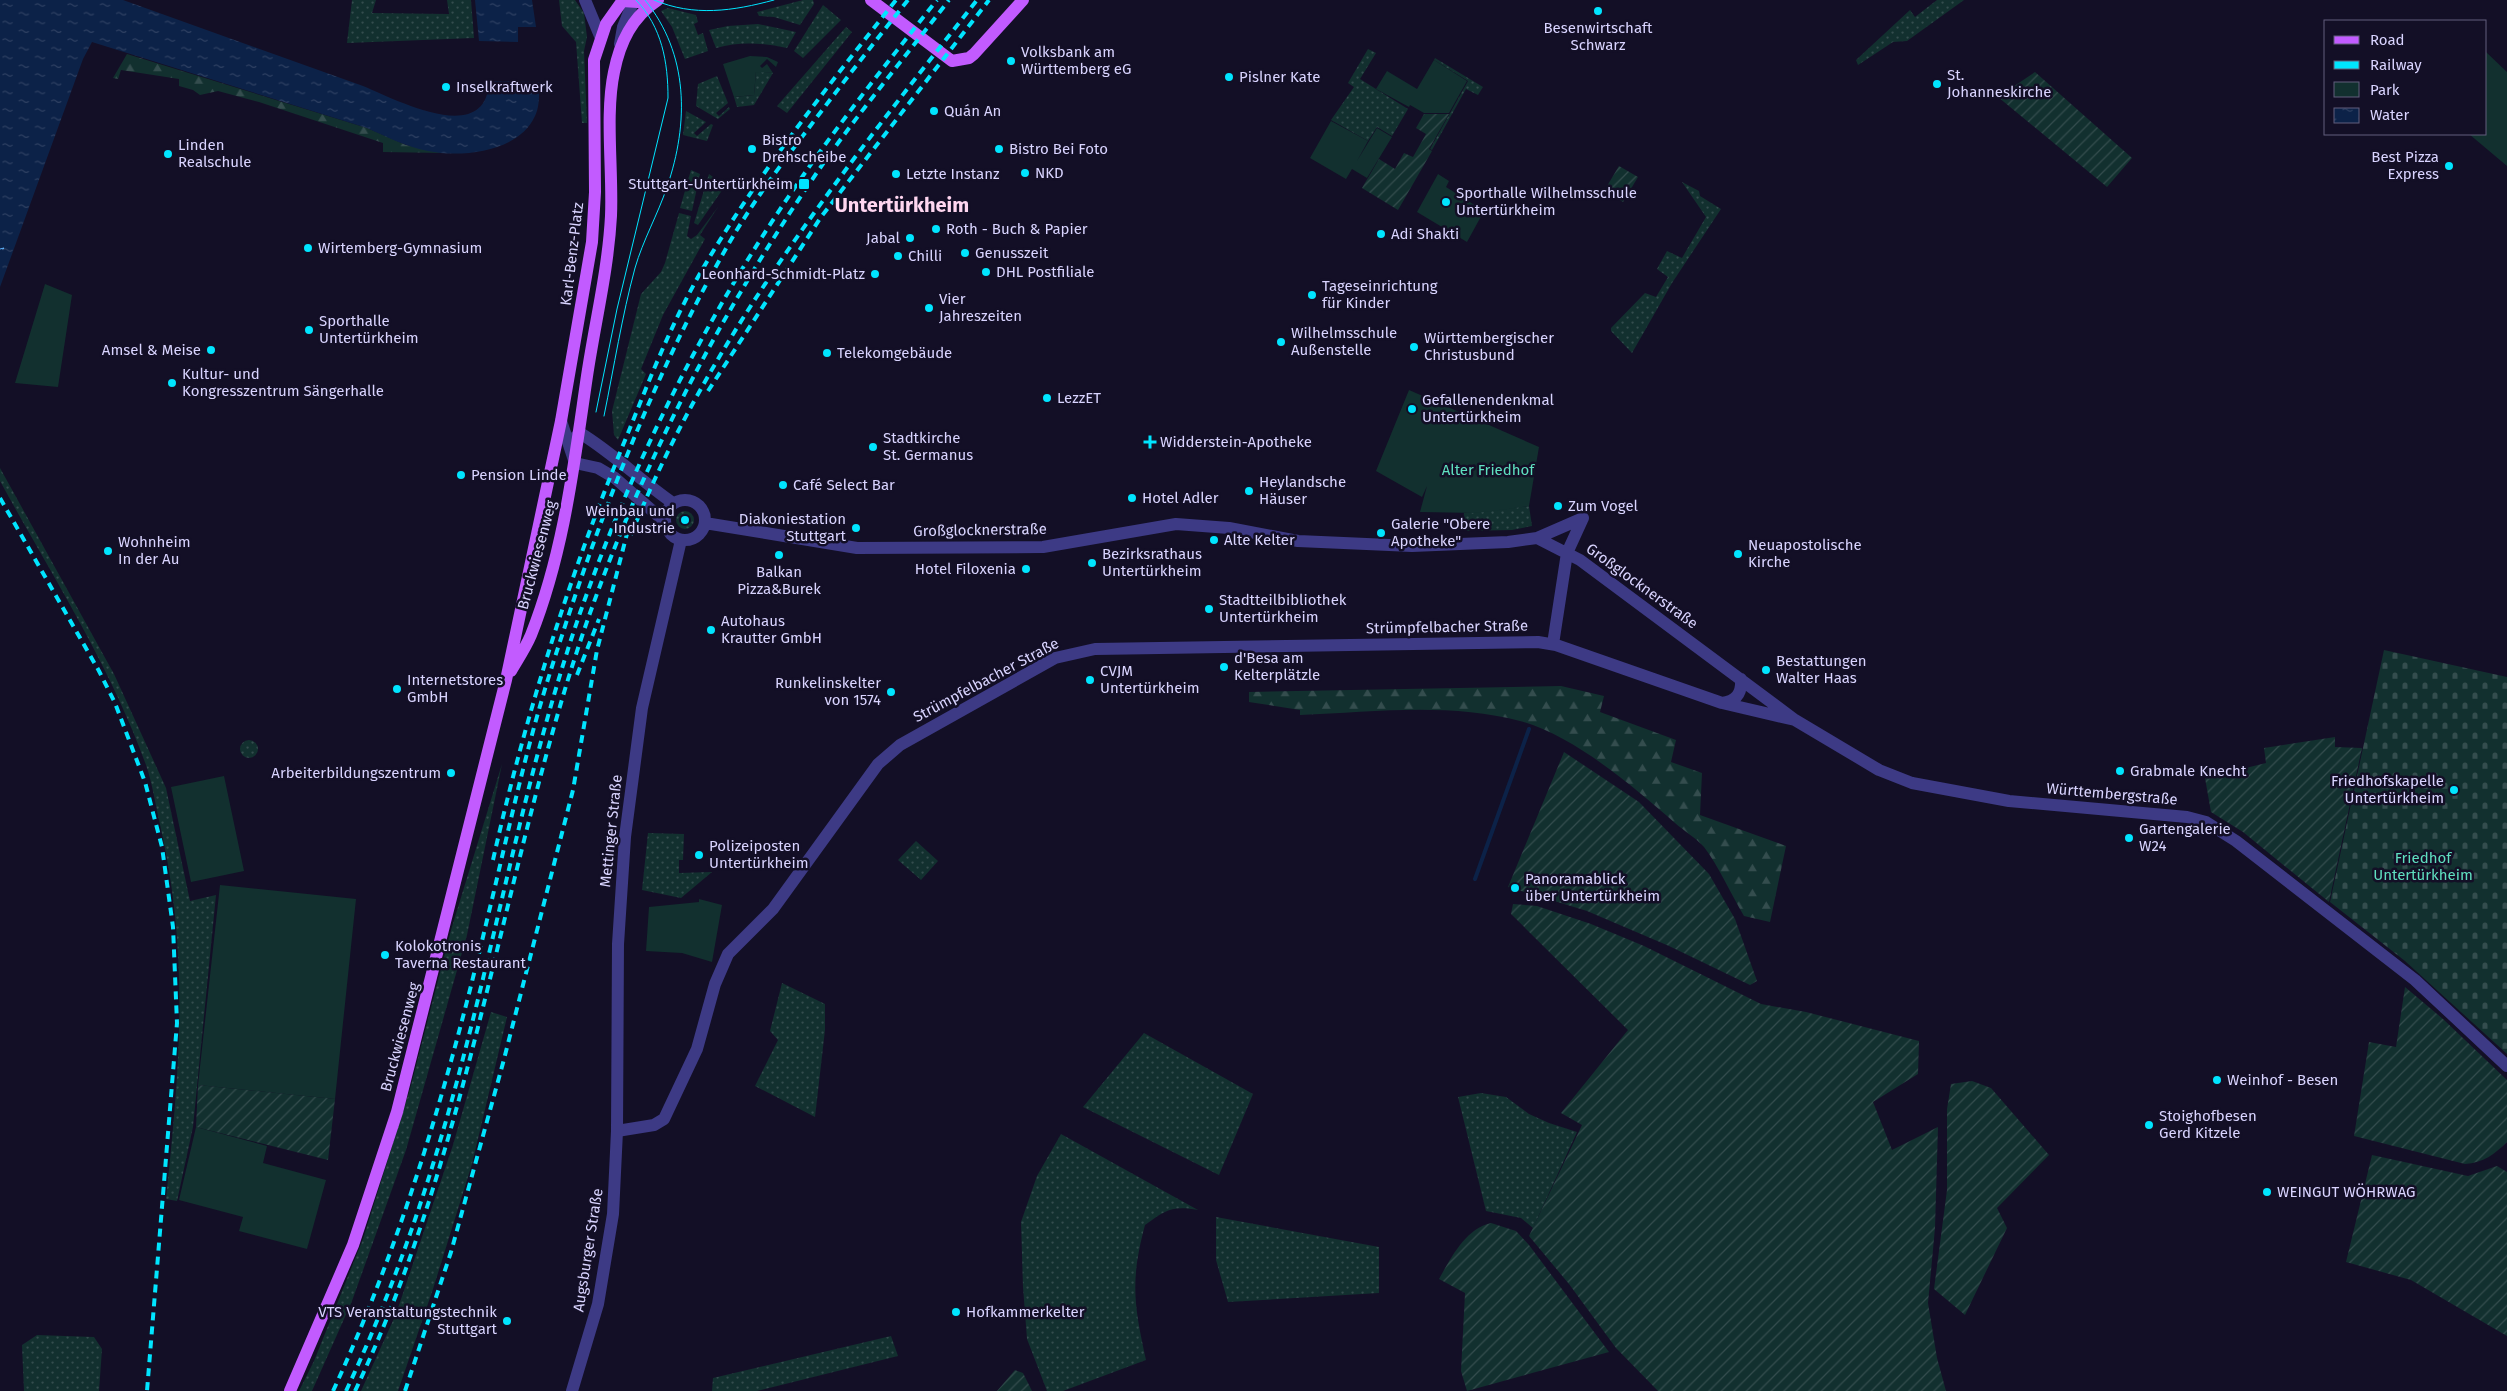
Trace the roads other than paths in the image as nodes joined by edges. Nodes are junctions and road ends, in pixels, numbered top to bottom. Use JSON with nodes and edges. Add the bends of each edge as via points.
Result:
{"nodes":[{"id":1,"x":585,"y":0,"type":"edge"},
{"id":2,"x":653,"y":0,"type":"edge"},
{"id":3,"x":658,"y":0,"type":"edge"},
{"id":4,"x":1023,"y":0,"type":"edge"},
{"id":5,"x":626,"y":1,"type":"edge"},
{"id":6,"x":876,"y":1,"type":"edge"},
{"id":7,"x":600,"y":36,"type":"junction"},
{"id":8,"x":619,"y":54,"type":"junction"},
{"id":9,"x":560,"y":421,"type":"junction"},
{"id":10,"x":580,"y":433,"type":"junction"},
{"id":11,"x":568,"y":444,"type":"junction"},
{"id":12,"x":553,"y":457,"type":"junction"},
{"id":13,"x":575,"y":463,"type":"junction"},
{"id":14,"x":673,"y":503,"type":"junction"},
{"id":15,"x":664,"y":521,"type":"junction"},
{"id":16,"x":705,"y":523,"type":"junction"},
{"id":17,"x":1537,"y":538,"type":"junction"},
{"id":18,"x":681,"y":540,"type":"junction"},
{"id":19,"x":1567,"y":553,"type":"junction"},
{"id":20,"x":1553,"y":644,"type":"junction"},
{"id":21,"x":1741,"y":679,"type":"junction"},
{"id":22,"x":506,"y":680,"type":"junction"},
{"id":23,"x":1722,"y":703,"type":"junction"},
{"id":24,"x":1795,"y":720,"type":"junction"},
{"id":25,"x":2507,"y":1066,"type":"edge"},
{"id":26,"x":617,"y":1131,"type":"junction"},
{"id":27,"x":290,"y":1391,"type":"edge"},
{"id":28,"x":572,"y":1391,"type":"edge"}],
"edges":[{"from":1,"to":7,"type":"street"},
{"from":2,"to":5,"type":"main road"},
{"from":3,"to":8,"type":"main road","via":[[631,26]]},
{"from":4,"to":6,"type":"main road","via":[[974,54],[958,61],[949,60]]},
{"from":5,"to":7,"type":"main road","name":"Karl-Benz-Platz","via":[[609,17]]},
{"from":5,"to":8,"type":"street"},
{"from":7,"to":9,"type":"main road","name":"Karl-Benz-Platz","via":[[593,74],[594,222]]},
{"from":8,"to":10,"type":"main road","via":[[612,81],[609,236]]},
{"from":9,"to":11,"type":"street"},
{"from":9,"to":12,"type":"main road","name":"Karl-Benz-Platz"},
{"from":10,"to":11,"type":"street"},
{"from":10,"to":13,"type":"main road","name":"Bruckwiesenweg"},
{"from":10,"to":14,"type":"street"},
{"from":11,"to":12,"type":"street"},
{"from":11,"to":13,"type":"street"},
{"from":12,"to":22,"type":"main road","name":"Bruckwiesenweg"},
{"from":13,"to":15,"type":"street","via":[[598,468],[614,478]]},
{"from":13,"to":22,"type":"main road","name":"Bruckwiesenweg","via":[[560,541],[531,636]]},
{"from":14,"to":15,"type":"street"},
{"from":14,"to":16,"type":"street","via":[[684,500],[697,504],[703,511]]},
{"from":15,"to":18,"type":"street","via":[[666,530]]},
{"from":16,"to":17,"type":"street","name":"Großglocknerstraße","via":[[857,548],[1043,547],[1176,524],[1229,528],[1298,540],[1372,545],[1508,542]]},
{"from":16,"to":18,"type":"street","via":[[703,530],[694,538]]},
{"from":17,"to":19,"type":"street","name":"Großglocknerstraße"},
{"from":17,"to":19,"type":"street","via":[[1583,518]]},
{"from":18,"to":26,"type":"street","name":"Mettinger Straße","via":[[642,708],[625,837],[618,944]]},
{"from":19,"to":20,"type":"street"},
{"from":19,"to":21,"type":"street","name":"Großglocknerstraße"},
{"from":20,"to":23,"type":"street","name":"Strümpfelbacher Straße"},
{"from":20,"to":26,"type":"street","name":"Strümpfelbacher Straße","via":[[1095,649],[1059,656],[906,742],[878,764],[773,909],[728,954],[715,984],[697,1049],[664,1119],[654,1125]]},
{"from":21,"to":23,"type":"street","via":[[1742,690],[1736,698]]},
{"from":21,"to":24,"type":"street","name":"Großglocknerstraße"},
{"from":22,"to":27,"type":"main road","name":"Bruckwiesenweg","via":[[397,1112],[353,1245]]},
{"from":23,"to":24,"type":"street","name":"Strümpfelbacher Straße"},
{"from":24,"to":25,"type":"street","name":"Württembergstraße","via":[[1864,763],[1912,783],[2009,801],[2165,813],[2206,822],[2236,841],[2415,980]]},
{"from":26,"to":28,"type":"street","name":"Augsburger Straße","via":[[614,1207],[604,1276]]}]}
